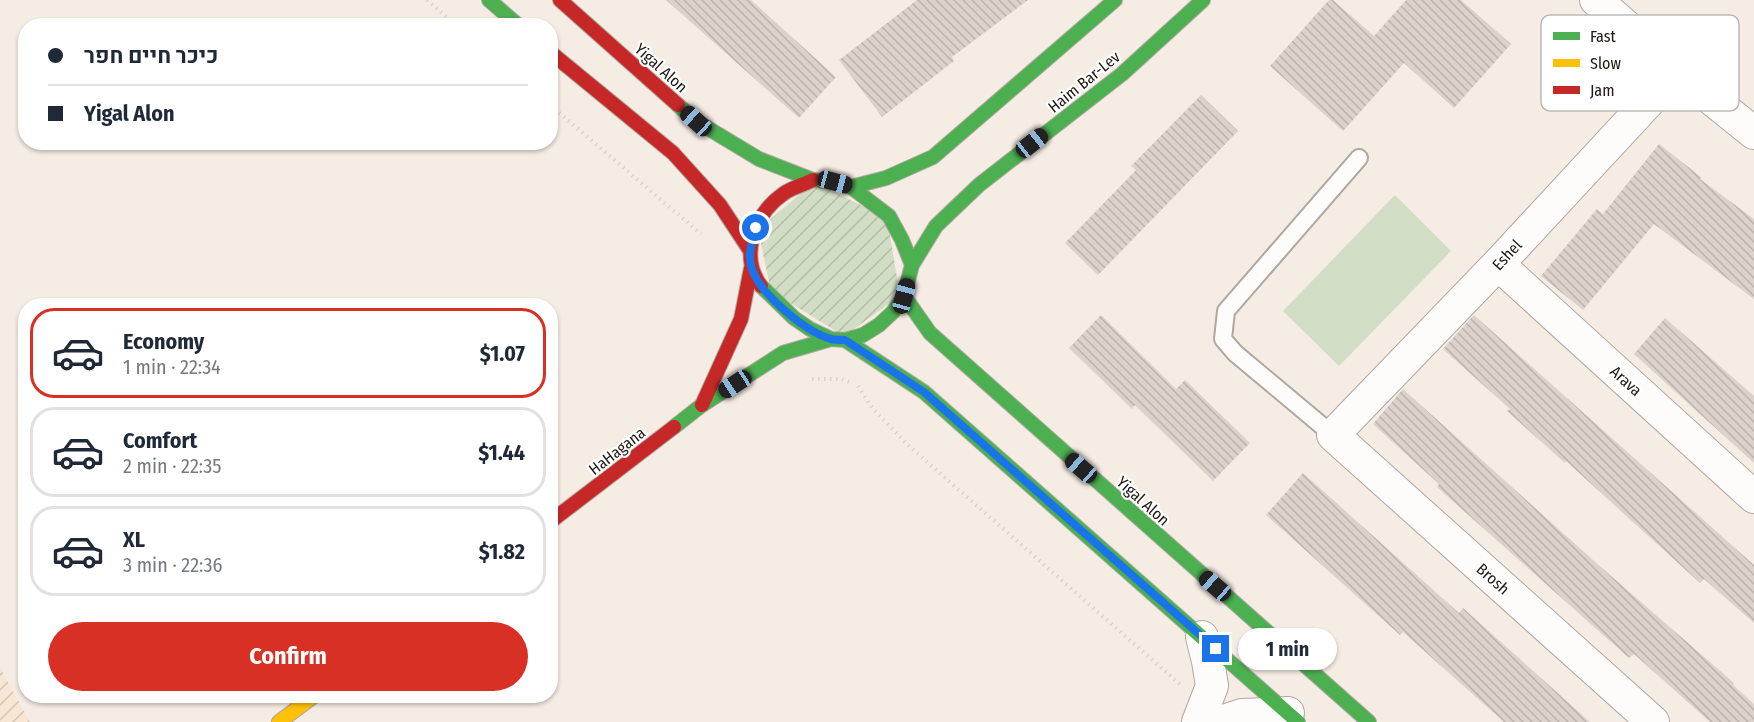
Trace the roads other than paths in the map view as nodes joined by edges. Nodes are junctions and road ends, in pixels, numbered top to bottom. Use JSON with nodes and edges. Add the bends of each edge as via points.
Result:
{"nodes":[{"id":1,"x":489,"y":0,"type":"edge"},
{"id":2,"x":560,"y":0,"type":"edge"},
{"id":3,"x":1115,"y":0,"type":"edge"},
{"id":4,"x":1203,"y":0,"type":"edge"},
{"id":5,"x":1596,"y":0,"type":"edge"},
{"id":6,"x":1613,"y":15,"type":"edge"},
{"id":7,"x":510,"y":18,"type":"edge"},
{"id":8,"x":558,"y":59,"type":"edge"},
{"id":9,"x":1640,"y":111,"type":"edge"},
{"id":10,"x":1727,"y":111,"type":"edge"},
{"id":11,"x":1754,"y":133,"type":"edge"},
{"id":12,"x":1359,"y":158,"type":"dead end"},
{"id":13,"x":813,"y":180,"type":"junction"},
{"id":14,"x":851,"y":187,"type":"junction"},
{"id":15,"x":750,"y":249,"type":"junction"},
{"id":16,"x":1498,"y":264,"type":"junction"},
{"id":17,"x":912,"y":265,"type":"junction"},
{"id":18,"x":751,"y":268,"type":"junction"},
{"id":19,"x":904,"y":296,"type":"junction"},
{"id":20,"x":838,"y":340,"type":"junction"},
{"id":21,"x":702,"y":405,"type":"junction"},
{"id":22,"x":1333,"y":435,"type":"junction"},
{"id":23,"x":1754,"y":497,"type":"edge"},
{"id":24,"x":558,"y":516,"type":"edge"},
{"id":25,"x":1202,"y":637,"type":"junction"},
{"id":26,"x":305,"y":703,"type":"edge"},
{"id":27,"x":1293,"y":717,"type":"edge"},
{"id":28,"x":279,"y":722,"type":"edge"},
{"id":29,"x":1198,"y":722,"type":"edge"},
{"id":30,"x":1221,"y":722,"type":"edge"},
{"id":31,"x":1369,"y":722,"type":"edge"},
{"id":32,"x":1653,"y":722,"type":"edge"}],
"edges":[{"from":1,"to":7,"type":"street"},
{"from":2,"to":13,"type":"street","name":"Yigal Alon","via":[[696,121],[759,159]]},
{"from":3,"to":14,"type":"street","via":[[933,157],[886,178]]},
{"from":4,"to":17,"type":"street","name":"Haim Bar-Lev","via":[[1122,74],[979,185],[936,226]]},
{"from":5,"to":6,"type":"street"},
{"from":8,"to":15,"type":"street","via":[[673,153],[720,205]]},
{"from":9,"to":16,"type":"street","name":"Eshel"},
{"from":10,"to":11,"type":"street"},
{"from":12,"to":22,"type":"lane","via":[[1226,311],[1223,339]]},
{"from":13,"to":14,"type":"street"},
{"from":13,"to":15,"type":"street","via":[[783,194],[767,209]]},
{"from":14,"to":17,"type":"street","via":[[889,216]]},
{"from":15,"to":18,"type":"street"},
{"from":16,"to":22,"type":"street","name":"Eshel"},
{"from":16,"to":23,"type":"street","name":"Arava"},
{"from":17,"to":19,"type":"street"},
{"from":18,"to":20,"type":"street","via":[[759,284],[794,318]]},
{"from":18,"to":21,"type":"street","name":"HaHagana","via":[[741,319]]},
{"from":19,"to":20,"type":"street","via":[[879,325],[863,335]]},
{"from":19,"to":31,"type":"street","name":"Yigal Alon","via":[[930,333]]},
{"from":20,"to":21,"type":"street","name":"HaHagana","via":[[783,353]]},
{"from":20,"to":25,"type":"street","via":[[924,392]]},
{"from":21,"to":24,"type":"street","name":"HaHagana"},
{"from":22,"to":32,"type":"street","name":"Brosh"},
{"from":25,"to":27,"type":"street"},
{"from":25,"to":29,"type":"street","via":[[1212,686]]},
{"from":26,"to":28,"type":"street"},
{"from":27,"to":30,"type":"street","via":[[1242,715]]}]}
